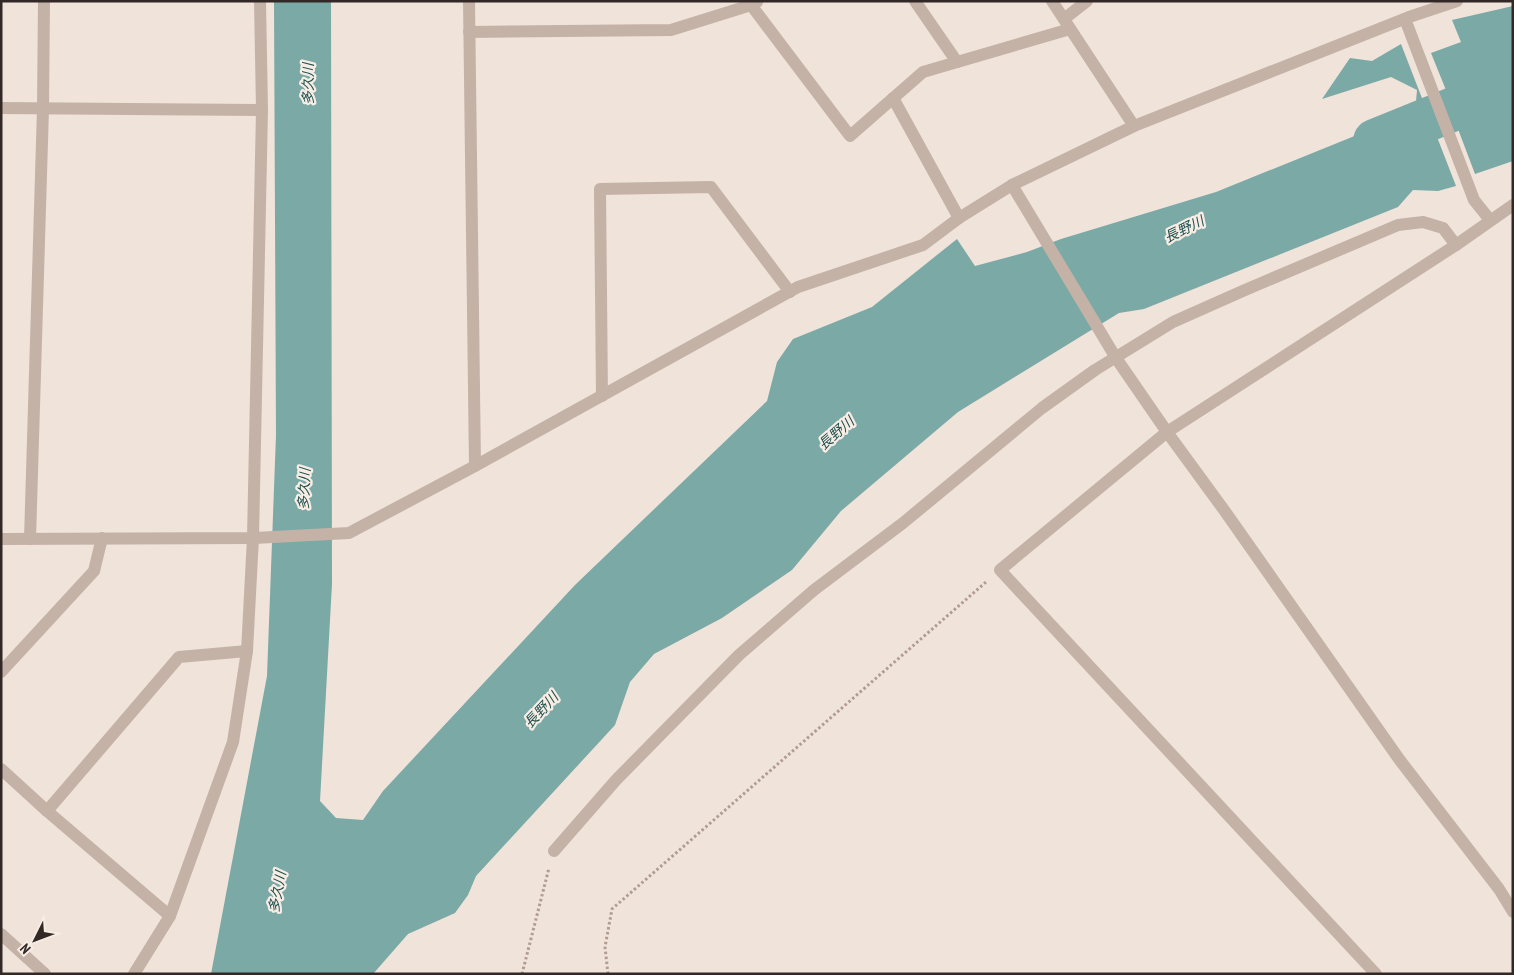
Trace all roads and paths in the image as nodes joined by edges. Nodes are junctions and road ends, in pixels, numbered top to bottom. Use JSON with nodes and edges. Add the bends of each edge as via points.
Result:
{"nodes":[{"id":1,"x":44,"y":1,"type":"edge"},
{"id":2,"x":260,"y":1,"type":"edge"},
{"id":3,"x":469,"y":1,"type":"edge"},
{"id":4,"x":915,"y":1,"type":"edge"},
{"id":5,"x":1052,"y":1,"type":"edge"},
{"id":6,"x":1087,"y":1,"type":"edge"},
{"id":7,"x":1457,"y":1,"type":"edge"},
{"id":8,"x":755,"y":3,"type":"edge"},
{"id":9,"x":1405,"y":19,"type":"junction"},
{"id":10,"x":1067,"y":24,"type":"junction"},
{"id":11,"x":469,"y":32,"type":"junction"},
{"id":12,"x":957,"y":62,"type":"junction"},
{"id":13,"x":893,"y":98,"type":"junction"},
{"id":14,"x":1,"y":108,"type":"edge"},
{"id":15,"x":43,"y":109,"type":"junction"},
{"id":16,"x":262,"y":110,"type":"junction"},
{"id":17,"x":1134,"y":126,"type":"junction"},
{"id":18,"x":1015,"y":190,"type":"junction"},
{"id":19,"x":1513,"y":205,"type":"edge"},
{"id":20,"x":959,"y":218,"type":"junction"},
{"id":21,"x":1490,"y":220,"type":"junction"},
{"id":22,"x":1456,"y":245,"type":"junction"},
{"id":23,"x":790,"y":292,"type":"junction"},
{"id":24,"x":1116,"y":358,"type":"junction"},
{"id":25,"x":602,"y":396,"type":"junction"},
{"id":26,"x":1167,"y":432,"type":"junction"},
{"id":27,"x":475,"y":466,"type":"junction"},
{"id":28,"x":30,"y":538,"type":"junction"},
{"id":29,"x":102,"y":538,"type":"junction"},
{"id":30,"x":253,"y":538,"type":"junction"},
{"id":31,"x":1,"y":539,"type":"edge"},
{"id":32,"x":1000,"y":570,"type":"junction"},
{"id":33,"x":247,"y":651,"type":"junction"},
{"id":34,"x":1,"y":672,"type":"edge"},
{"id":35,"x":1,"y":769,"type":"edge"},
{"id":36,"x":47,"y":810,"type":"junction"},
{"id":37,"x":554,"y":851,"type":"joint"},
{"id":38,"x":1513,"y":912,"type":"edge"},
{"id":39,"x":170,"y":916,"type":"junction"},
{"id":40,"x":1,"y":934,"type":"edge"},
{"id":41,"x":45,"y":974,"type":"edge"},
{"id":42,"x":134,"y":974,"type":"edge"},
{"id":43,"x":522,"y":974,"type":"edge"},
{"id":44,"x":608,"y":974,"type":"edge"},
{"id":45,"x":1376,"y":974,"type":"edge"}],
"edges":[{"from":1,"to":15,"type":"street"},
{"from":2,"to":16,"type":"street"},
{"from":3,"to":11,"type":"street"},
{"from":4,"to":12,"type":"street"},
{"from":5,"to":10,"type":"street"},
{"from":6,"to":10,"type":"street"},
{"from":7,"to":9,"type":"street"},
{"from":8,"to":11,"type":"street","via":[[671,30]]},
{"from":8,"to":13,"type":"street","via":[[850,136]]},
{"from":9,"to":17,"type":"street"},
{"from":9,"to":21,"type":"street","via":[[1474,200]]},
{"from":10,"to":12,"type":"street"},
{"from":10,"to":17,"type":"street"},
{"from":11,"to":27,"type":"street"},
{"from":12,"to":13,"type":"street","via":[[924,72]]},
{"from":13,"to":20,"type":"street"},
{"from":14,"to":15,"type":"street"},
{"from":15,"to":16,"type":"street"},
{"from":15,"to":28,"type":"street"},
{"from":16,"to":30,"type":"street"},
{"from":17,"to":18,"type":"street"},
{"from":18,"to":20,"type":"street"},
{"from":18,"to":24,"type":"street"},
{"from":19,"to":21,"type":"street"},
{"from":20,"to":23,"type":"street","via":[[923,245]]},
{"from":21,"to":22,"type":"street"},
{"from":22,"to":24,"type":"street","via":[[1443,228],[1423,222],[1398,225],[1173,322]]},
{"from":22,"to":26,"type":"street"},
{"from":23,"to":25,"type":"street"},
{"from":23,"to":25,"type":"street","via":[[711,187],[600,189]]},
{"from":24,"to":26,"type":"street"},
{"from":24,"to":37,"type":"street","via":[[1042,408],[903,523],[814,590],[747,649],[616,780]]},
{"from":25,"to":27,"type":"street"},
{"from":26,"to":32,"type":"street"},
{"from":26,"to":38,"type":"street","via":[[1399,759],[1499,889]]},
{"from":27,"to":30,"type":"street","via":[[349,533]]},
{"from":28,"to":29,"type":"street"},
{"from":28,"to":31,"type":"street"},
{"from":29,"to":30,"type":"street"},
{"from":29,"to":34,"type":"street","via":[[94,570]]},
{"from":30,"to":33,"type":"street"},
{"from":32,"to":44,"type":"path","via":[[612,909],[605,947]]},
{"from":32,"to":45,"type":"street"},
{"from":33,"to":36,"type":"street","via":[[179,657]]},
{"from":33,"to":39,"type":"street","via":[[233,742]]},
{"from":35,"to":36,"type":"street"},
{"from":36,"to":39,"type":"street"},
{"from":37,"to":43,"type":"path"},
{"from":39,"to":42,"type":"street"},
{"from":40,"to":41,"type":"street"}]}
